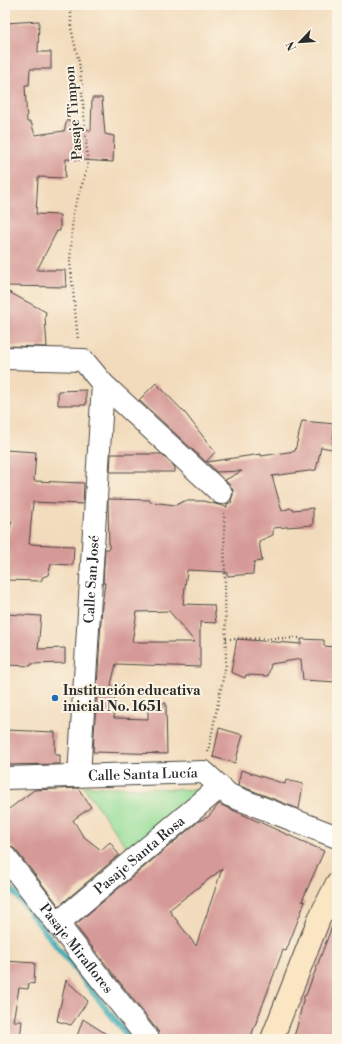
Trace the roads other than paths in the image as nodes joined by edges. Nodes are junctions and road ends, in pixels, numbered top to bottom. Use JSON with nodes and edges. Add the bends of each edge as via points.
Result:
{"nodes":[{"id":1,"x":5,"y":358,"type":"edge"},
{"id":2,"x":103,"y":384,"type":"junction"},
{"id":3,"x":221,"y":493,"type":"road end"},
{"id":4,"x":80,"y":776,"type":"junction"},
{"id":5,"x":5,"y":778,"type":"edge"},
{"id":6,"x":212,"y":780,"type":"junction"},
{"id":7,"x":337,"y":837,"type":"edge"},
{"id":8,"x":5,"y":857,"type":"edge"},
{"id":9,"x":337,"y":883,"type":"edge"},
{"id":10,"x":58,"y":923,"type":"junction"},
{"id":11,"x":148,"y":1039,"type":"edge"},
{"id":12,"x":272,"y":1039,"type":"edge"}],
"edges":[{"from":1,"to":2,"type":"street","via":[[83,360]]},
{"from":2,"to":3,"type":"street"},
{"from":2,"to":4,"type":"street","name":"Calle San José"},
{"from":4,"to":5,"type":"street","name":"Calle Santa Lucía"},
{"from":4,"to":6,"type":"street","name":"Calle Santa Lucía"},
{"from":6,"to":7,"type":"street","via":[[229,795]]},
{"from":6,"to":10,"type":"street","name":"Pasaje Santa Rosa"},
{"from":8,"to":10,"type":"street","name":"Pasaje Miraflores"},
{"from":9,"to":12,"type":"street","via":[[319,919]]},
{"from":10,"to":11,"type":"street","name":"Pasaje Miraflores"}]}
